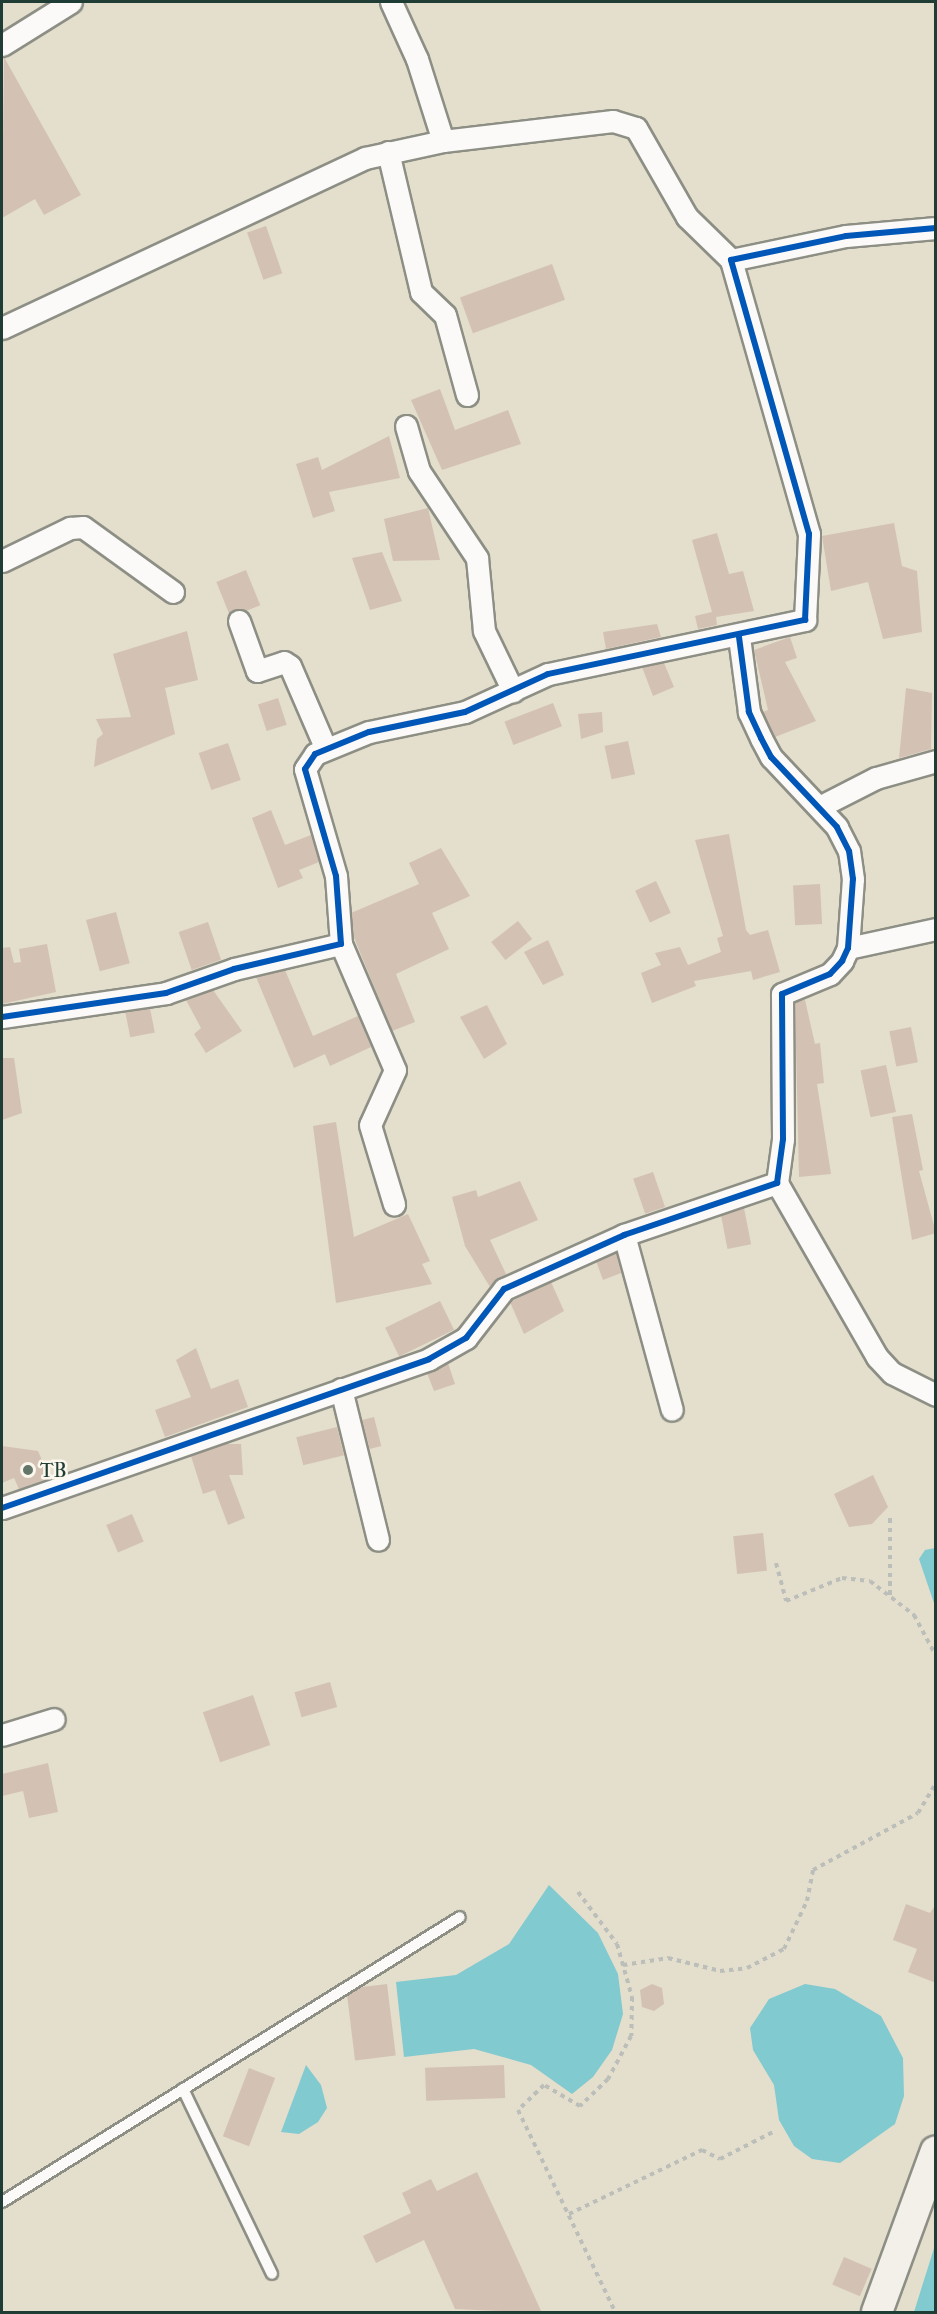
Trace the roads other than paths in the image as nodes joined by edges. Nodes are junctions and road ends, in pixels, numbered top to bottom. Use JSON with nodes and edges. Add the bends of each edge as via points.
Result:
{"nodes":[{"id":1,"x":71,"y":2,"type":"edge"},
{"id":2,"x":391,"y":2,"type":"edge"},
{"id":3,"x":2,"y":45,"type":"edge"},
{"id":4,"x":442,"y":141,"type":"junction"},
{"id":5,"x":388,"y":152,"type":"junction"},
{"id":6,"x":936,"y":228,"type":"edge"},
{"id":7,"x":731,"y":260,"type":"junction"},
{"id":8,"x":2,"y":328,"type":"edge"},
{"id":9,"x":467,"y":395,"type":"dead end"},
{"id":10,"x":406,"y":426,"type":"dead end"},
{"id":11,"x":2,"y":561,"type":"edge"},
{"id":12,"x":172,"y":592,"type":"dead end"},
{"id":13,"x":239,"y":621,"type":"dead end"},
{"id":14,"x":738,"y":637,"type":"junction"},
{"id":15,"x":513,"y":691,"type":"junction"},
{"id":16,"x":326,"y":749,"type":"junction"},
{"id":17,"x":936,"y":761,"type":"edge"},
{"id":18,"x":819,"y":807,"type":"junction"},
{"id":19,"x":936,"y":928,"type":"edge"},
{"id":20,"x":341,"y":944,"type":"junction"},
{"id":21,"x":848,"y":948,"type":"junction"},
{"id":22,"x":2,"y":1017,"type":"edge"},
{"id":23,"x":777,"y":1183,"type":"junction"},
{"id":24,"x":394,"y":1204,"type":"dead end"},
{"id":25,"x":624,"y":1235,"type":"junction"},
{"id":26,"x":341,"y":1389,"type":"junction"},
{"id":27,"x":936,"y":1395,"type":"edge"},
{"id":28,"x":672,"y":1410,"type":"dead end"},
{"id":29,"x":2,"y":1508,"type":"edge"},
{"id":30,"x":378,"y":1540,"type":"dead end"},
{"id":31,"x":54,"y":1719,"type":"dead end"},
{"id":32,"x":2,"y":1735,"type":"edge"},
{"id":33,"x":460,"y":1917,"type":"dead end"},
{"id":34,"x":183,"y":2089,"type":"junction"},
{"id":35,"x":936,"y":2151,"type":"edge"},
{"id":36,"x":2,"y":2202,"type":"edge"},
{"id":37,"x":272,"y":2274,"type":"dead end"},
{"id":38,"x":877,"y":2313,"type":"edge"}],
"edges":[{"from":1,"to":3,"type":"street"},
{"from":2,"to":4,"type":"street","via":[[417,59]]},
{"from":4,"to":5,"type":"street"},
{"from":4,"to":7,"type":"street","via":[[627,123],[648,147],[687,216]]},
{"from":5,"to":8,"type":"street","via":[[320,175]]},
{"from":5,"to":9,"type":"street","via":[[421,292],[445,315]]},
{"from":6,"to":7,"type":"street","via":[[846,236]]},
{"from":7,"to":14,"type":"street","via":[[809,534],[805,620]]},
{"from":10,"to":15,"type":"street","via":[[419,471],[477,558],[486,640]]},
{"from":11,"to":12,"type":"street","via":[[70,528],[83,527]]},
{"from":13,"to":16,"type":"street","via":[[257,671],[284,662],[290,666]]},
{"from":14,"to":15,"type":"street","via":[[577,667]]},
{"from":14,"to":18,"type":"street","via":[[749,712],[761,738],[771,757]]},
{"from":15,"to":16,"type":"street","via":[[465,712],[369,732]]},
{"from":16,"to":20,"type":"street","via":[[308,760],[305,769],[336,876]]},
{"from":17,"to":18,"type":"street","via":[[876,778]]},
{"from":18,"to":21,"type":"street","via":[[849,850]]},
{"from":19,"to":21,"type":"street"},
{"from":20,"to":22,"type":"street","via":[[234,969],[166,993]]},
{"from":20,"to":24,"type":"street","via":[[395,1070],[370,1125]]},
{"from":21,"to":23,"type":"street","via":[[830,974],[782,994],[783,1139]]},
{"from":23,"to":25,"type":"street"},
{"from":23,"to":27,"type":"street","via":[[877,1357],[892,1373]]},
{"from":25,"to":26,"type":"street","via":[[504,1289],[458,1344]]},
{"from":25,"to":28,"type":"street"},
{"from":26,"to":29,"type":"street"},
{"from":26,"to":30,"type":"street"},
{"from":31,"to":32,"type":"street"},
{"from":33,"to":34,"type":"lane"},
{"from":34,"to":36,"type":"lane"},
{"from":34,"to":37,"type":"lane"},
{"from":35,"to":38,"type":"street"}]}
